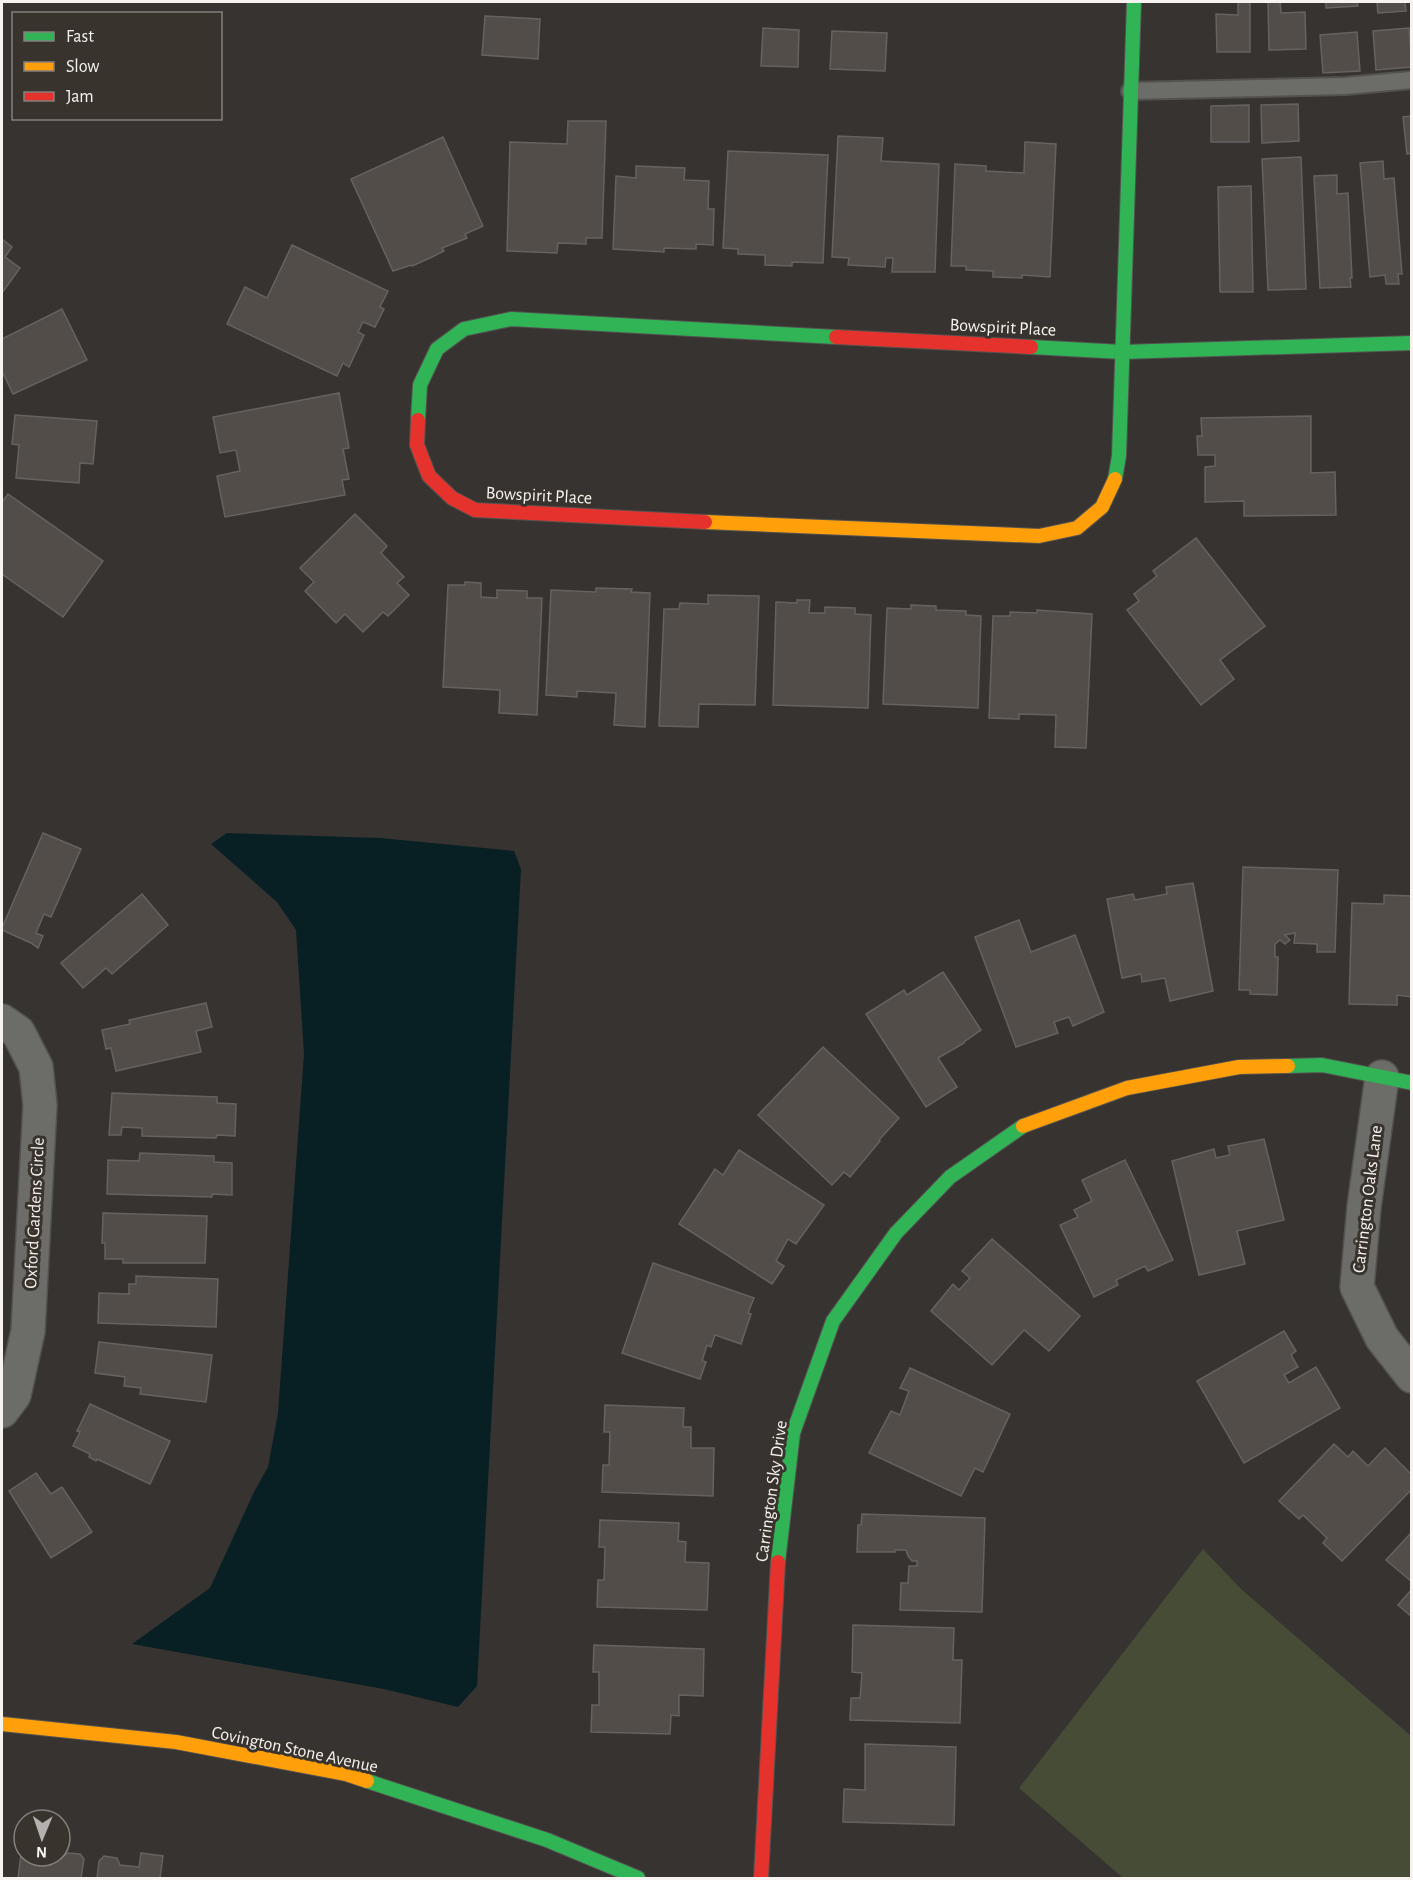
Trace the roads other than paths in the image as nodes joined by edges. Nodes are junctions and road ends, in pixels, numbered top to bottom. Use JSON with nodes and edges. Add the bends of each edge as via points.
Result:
{"nodes":[{"id":1,"x":1134,"y":2,"type":"edge"},
{"id":2,"x":1412,"y":80,"type":"edge"},
{"id":3,"x":1130,"y":91,"type":"junction"},
{"id":4,"x":1412,"y":343,"type":"edge"},
{"id":5,"x":1122,"y":351,"type":"junction"},
{"id":6,"x":2,"y":1021,"type":"edge"},
{"id":7,"x":1397,"y":1080,"type":"edge"},
{"id":8,"x":1412,"y":1376,"type":"edge"},
{"id":9,"x":2,"y":1412,"type":"edge"},
{"id":10,"x":2,"y":1724,"type":"edge"},
{"id":11,"x":638,"y":1878,"type":"edge"},
{"id":12,"x":761,"y":1878,"type":"edge"}],
"edges":[{"from":1,"to":3,"type":"street","name":"Bowspirit Place"},
{"from":2,"to":3,"type":"lane","via":[[1345,86]]},
{"from":3,"to":5,"type":"street","name":"Bowspirit Place"},
{"from":4,"to":5,"type":"street","name":"Bowspirit Place"},
{"from":5,"to":5,"type":"street","name":"Bowspirit Place","via":[[512,319],[464,328],[437,349],[420,384],[417,445],[429,476],[452,498],[475,510],[1040,536],[1077,528],[1102,507],[1115,478]]},
{"from":6,"to":9,"type":"street","name":"Oxford Gardens Circle","via":[[18,1032],[36,1067],[40,1105],[28,1331],[14,1395]]},
{"from":7,"to":8,"type":"street","name":"Carrington Oaks Lane","via":[[1364,1207],[1356,1287],[1382,1338]]},
{"from":7,"to":12,"type":"street","name":"Carrington Sky Drive","via":[[1322,1065],[1239,1067],[1127,1088],[1025,1125],[950,1177],[897,1233],[833,1321],[793,1433],[777,1570]]},
{"from":10,"to":11,"type":"street","name":"Covington Stone Avenue","via":[[176,1742],[346,1774],[547,1840]]}]}
